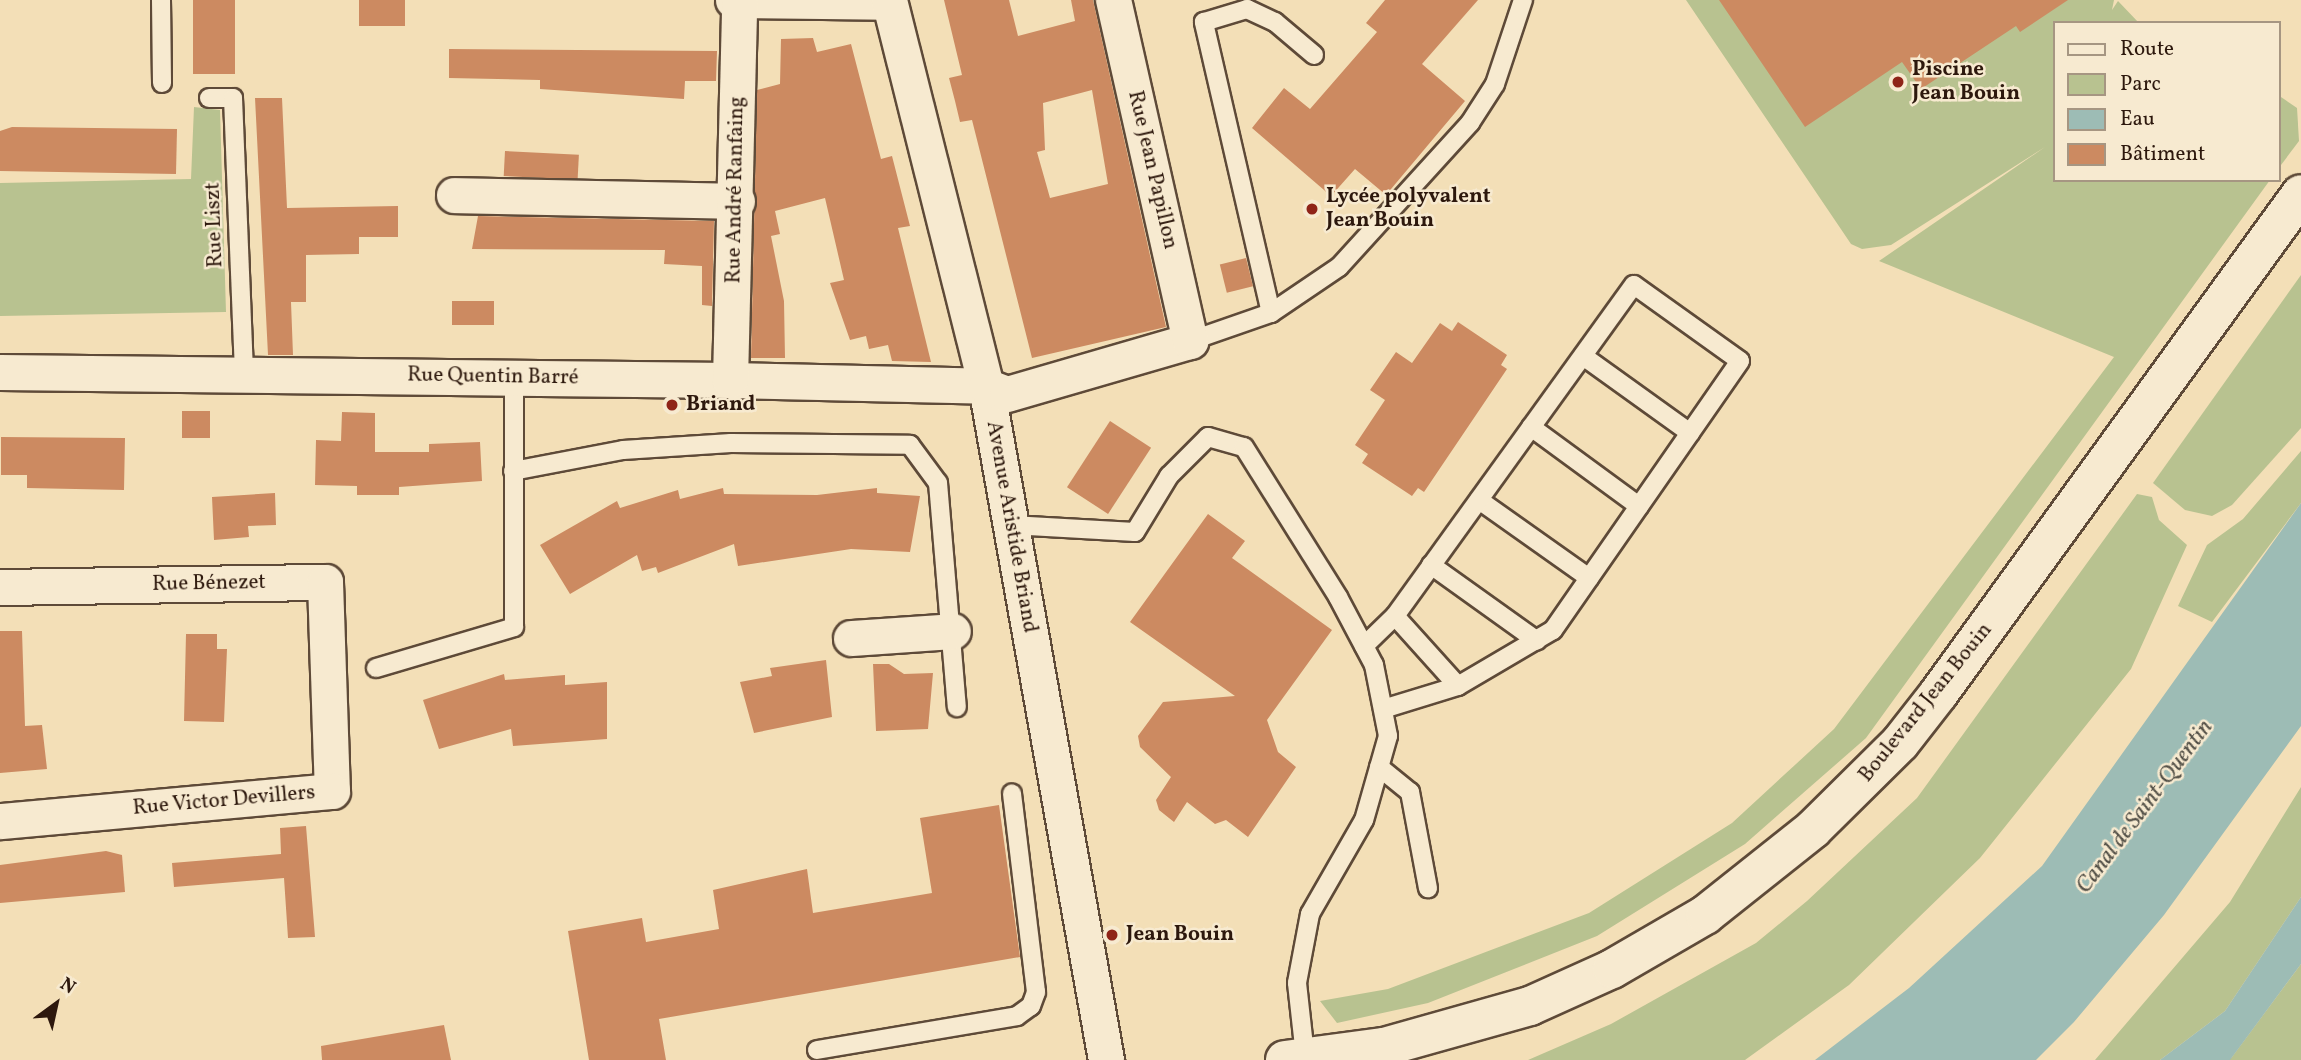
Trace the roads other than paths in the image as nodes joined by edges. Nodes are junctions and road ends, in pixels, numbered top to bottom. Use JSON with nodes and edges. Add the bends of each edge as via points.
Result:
{"nodes":[{"id":1,"x":161,"y":0,"type":"edge"},
{"id":2,"x":733,"y":0,"type":"edge"},
{"id":3,"x":739,"y":0,"type":"edge"},
{"id":4,"x":1113,"y":0,"type":"edge"},
{"id":5,"x":1523,"y":0,"type":"edge"},
{"id":6,"x":889,"y":1,"type":"edge"},
{"id":7,"x":1314,"y":55,"type":"dead end"},
{"id":8,"x":162,"y":83,"type":"dead end"},
{"id":9,"x":209,"y":98,"type":"dead end"},
{"id":10,"x":2301,"y":194,"type":"edge"},
{"id":11,"x":454,"y":195,"type":"dead end"},
{"id":12,"x":737,"y":201,"type":"junction"},
{"id":13,"x":1271,"y":313,"type":"junction"},
{"id":14,"x":1190,"y":341,"type":"junction"},
{"id":15,"x":1583,"y":356,"type":"junction"},
{"id":16,"x":0,"y":372,"type":"edge"},
{"id":17,"x":244,"y":374,"type":"junction"},
{"id":18,"x":514,"y":377,"type":"junction"},
{"id":19,"x":730,"y":380,"type":"junction"},
{"id":20,"x":986,"y":386,"type":"junction"},
{"id":21,"x":1531,"y":427,"type":"junction"},
{"id":22,"x":1690,"y":433,"type":"junction"},
{"id":23,"x":513,"y":471,"type":"junction"},
{"id":24,"x":1479,"y":499,"type":"junction"},
{"id":25,"x":1639,"y":506,"type":"junction"},
{"id":26,"x":1011,"y":525,"type":"junction"},
{"id":27,"x":1431,"y":565,"type":"junction"},
{"id":28,"x":1589,"y":578,"type":"junction"},
{"id":29,"x":0,"y":587,"type":"edge"},
{"id":30,"x":1395,"y":616,"type":"junction"},
{"id":31,"x":953,"y":632,"type":"junction"},
{"id":32,"x":852,"y":638,"type":"dead end"},
{"id":33,"x":1537,"y":641,"type":"junction"},
{"id":34,"x":1364,"y":646,"type":"junction"},
{"id":35,"x":376,"y":668,"type":"dead end"},
{"id":36,"x":328,"y":674,"type":"joint"},
{"id":37,"x":1458,"y":686,"type":"junction"},
{"id":38,"x":957,"y":707,"type":"dead end"},
{"id":39,"x":1383,"y":709,"type":"junction"},
{"id":40,"x":1379,"y":767,"type":"junction"},
{"id":41,"x":1012,"y":793,"type":"dead end"},
{"id":42,"x":0,"y":821,"type":"edge"},
{"id":43,"x":1428,"y":888,"type":"dead end"},
{"id":44,"x":817,"y":1050,"type":"dead end"},
{"id":45,"x":1295,"y":1058,"type":"edge"},
{"id":46,"x":1106,"y":1060,"type":"edge"}],
"edges":[{"from":1,"to":8,"type":"lane"},
{"from":2,"to":3,"type":"street"},
{"from":3,"to":6,"type":"street"},
{"from":3,"to":12,"type":"street","name":"Rue André Ranfaing"},
{"from":4,"to":14,"type":"street","name":"Rue Jean Papillon"},
{"from":5,"to":13,"type":"lane","via":[[1494,84],[1470,123],[1339,267]]},
{"from":6,"to":20,"type":"street","name":"Avenue Aristide Briand"},
{"from":7,"to":13,"type":"lane","via":[[1275,22],[1247,9],[1204,22]]},
{"from":9,"to":17,"type":"lane","name":"Rue Liszt","via":[[233,98]]},
{"from":10,"to":45,"type":"street","name":"Boulevard Jean Bouin","via":[[1939,693],[1892,751],[1813,829],[1705,915],[1612,969],[1530,1006],[1384,1047]]},
{"from":11,"to":12,"type":"street"},
{"from":12,"to":19,"type":"street","name":"Rue André Ranfaing"},
{"from":13,"to":14,"type":"lane"},
{"from":14,"to":20,"type":"street","name":"Rue Quentin Barré","via":[[1007,394]]},
{"from":15,"to":21,"type":"lane"},
{"from":15,"to":22,"type":"lane"},
{"from":15,"to":22,"type":"lane","via":[[1634,285],[1741,361]]},
{"from":16,"to":17,"type":"street","name":"Rue Quentin Barré"},
{"from":17,"to":18,"type":"street","name":"Rue Quentin Barré"},
{"from":18,"to":19,"type":"street","name":"Rue Quentin Barré"},
{"from":18,"to":23,"type":"lane"},
{"from":19,"to":20,"type":"street","name":"Rue Quentin Barré"},
{"from":20,"to":26,"type":"street","name":"Avenue Aristide Briand"},
{"from":21,"to":24,"type":"lane"},
{"from":21,"to":25,"type":"lane"},
{"from":22,"to":25,"type":"lane"},
{"from":23,"to":31,"type":"lane","via":[[623,450],[731,443],[910,445],[938,483]]},
{"from":23,"to":35,"type":"lane","via":[[514,627]]},
{"from":24,"to":27,"type":"lane"},
{"from":24,"to":28,"type":"lane"},
{"from":25,"to":28,"type":"lane"},
{"from":26,"to":34,"type":"lane","via":[[1135,532],[1169,476],[1208,437],[1244,447]]},
{"from":26,"to":46,"type":"street","name":"Avenue Aristide Briand"},
{"from":27,"to":30,"type":"lane"},
{"from":27,"to":33,"type":"lane"},
{"from":28,"to":33,"type":"lane","via":[[1553,630]]},
{"from":29,"to":36,"type":"street","name":"Rue Bénezet","via":[[325,582]]},
{"from":30,"to":34,"type":"lane"},
{"from":30,"to":37,"type":"lane"},
{"from":31,"to":32,"type":"street"},
{"from":31,"to":38,"type":"lane"},
{"from":33,"to":37,"type":"lane"},
{"from":34,"to":39,"type":"lane"},
{"from":36,"to":42,"type":"street","name":"Rue Victor Devillers","via":[[332,791]]},
{"from":37,"to":39,"type":"lane"},
{"from":39,"to":40,"type":"lane","via":[[1388,736]]},
{"from":40,"to":43,"type":"lane","via":[[1410,792]]},
{"from":40,"to":45,"type":"lane","via":[[1364,820],[1310,914],[1297,983]]},
{"from":41,"to":44,"type":"lane","via":[[1036,992],[1031,1006],[1017,1016]]}]}
